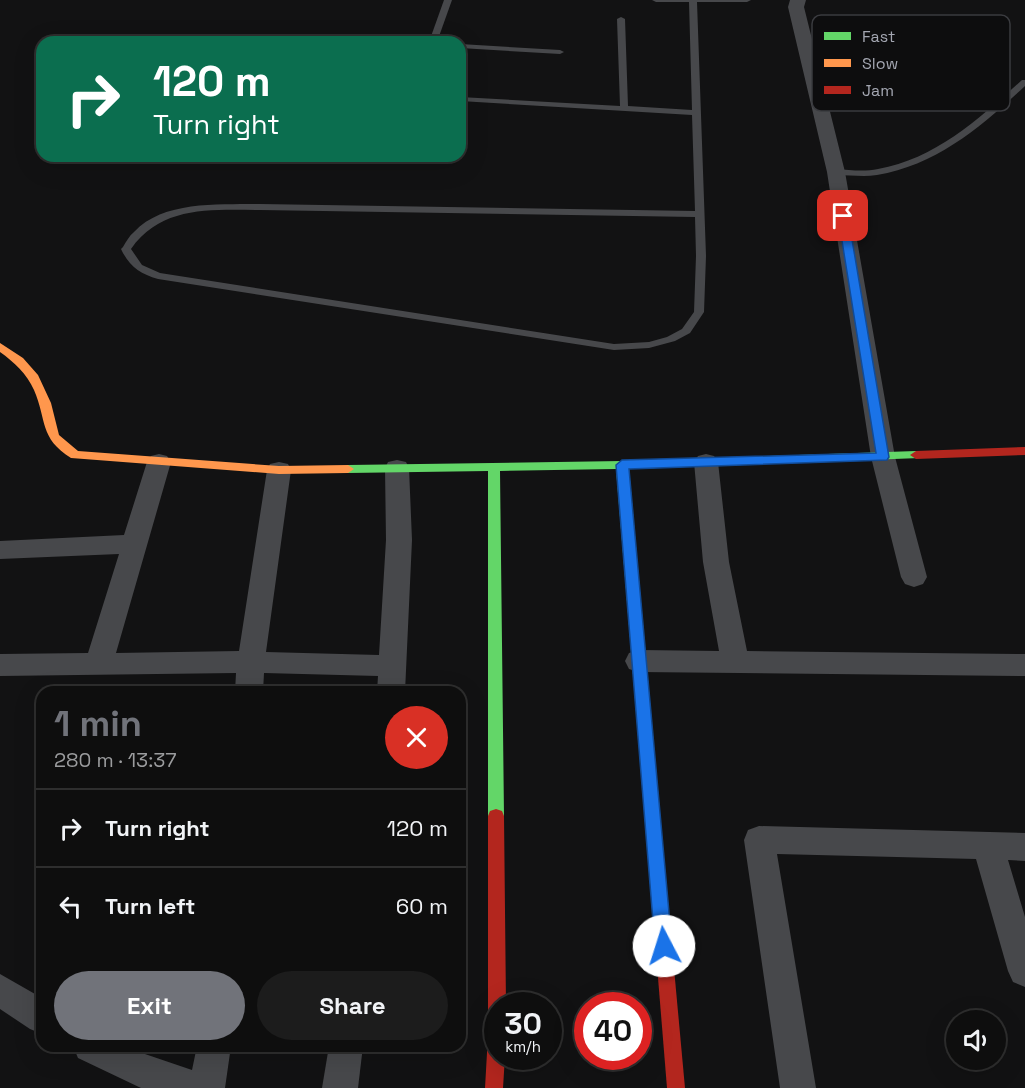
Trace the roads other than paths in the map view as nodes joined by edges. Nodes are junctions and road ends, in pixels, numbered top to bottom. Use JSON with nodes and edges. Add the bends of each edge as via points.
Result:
{"nodes":[{"id":1,"x":448,"y":0,"type":"edge"},
{"id":2,"x":656,"y":0,"type":"edge"},
{"id":3,"x":747,"y":0,"type":"edge"},
{"id":4,"x":798,"y":0,"type":"edge"},
{"id":5,"x":693,"y":2,"type":"junction"},
{"id":6,"x":621,"y":19,"type":"dead end"},
{"id":7,"x":435,"y":36,"type":"edge"},
{"id":8,"x":466,"y":46,"type":"edge"},
{"id":9,"x":560,"y":52,"type":"dead end"},
{"id":10,"x":812,"y":73,"type":"edge"},
{"id":11,"x":1025,"y":82,"type":"edge"},
{"id":12,"x":1010,"y":95,"type":"edge"},
{"id":13,"x":466,"y":99,"type":"edge"},
{"id":14,"x":624,"y":109,"type":"junction"},
{"id":15,"x":821,"y":111,"type":"edge"},
{"id":16,"x":992,"y":111,"type":"edge"},
{"id":17,"x":696,"y":113,"type":"junction"},
{"id":18,"x":836,"y":172,"type":"junction"},
{"id":19,"x":699,"y":214,"type":"junction"},
{"id":20,"x":0,"y":347,"type":"edge"},
{"id":21,"x":1025,"y":451,"type":"edge"},
{"id":22,"x":883,"y":457,"type":"junction"},
{"id":23,"x":159,"y":462,"type":"junction"},
{"id":24,"x":706,"y":462,"type":"junction"},
{"id":25,"x":622,"y":465,"type":"junction"},
{"id":26,"x":494,"y":466,"type":"junction"},
{"id":27,"x":397,"y":468,"type":"junction"},
{"id":28,"x":279,"y":470,"type":"junction"},
{"id":29,"x":134,"y":544,"type":"junction"},
{"id":30,"x":0,"y":550,"type":"edge"},
{"id":31,"x":914,"y":577,"type":"dead end"},
{"id":32,"x":639,"y":661,"type":"junction"},
{"id":33,"x":735,"y":661,"type":"junction"},
{"id":34,"x":251,"y":662,"type":"junction"},
{"id":35,"x":99,"y":663,"type":"junction"},
{"id":36,"x":0,"y":664,"type":"edge"},
{"id":37,"x":1025,"y":665,"type":"edge"},
{"id":38,"x":392,"y":679,"type":"edge"},
{"id":39,"x":249,"y":686,"type":"edge"},
{"id":40,"x":988,"y":847,"type":"junction"},
{"id":41,"x":1025,"y":847,"type":"edge"},
{"id":42,"x":1025,"y":971,"type":"edge"},
{"id":43,"x":0,"y":990,"type":"edge"},
{"id":44,"x":36,"y":1013,"type":"edge"},
{"id":45,"x":102,"y":1052,"type":"edge"},
{"id":46,"x":213,"y":1052,"type":"edge"},
{"id":47,"x":345,"y":1052,"type":"edge"},
{"id":48,"x":194,"y":1088,"type":"edge"},
{"id":49,"x":207,"y":1088,"type":"edge"},
{"id":50,"x":340,"y":1088,"type":"edge"},
{"id":51,"x":494,"y":1088,"type":"edge"},
{"id":52,"x":676,"y":1088,"type":"edge"},
{"id":53,"x":798,"y":1088,"type":"edge"}],
"edges":[{"from":1,"to":7,"type":"lane"},
{"from":2,"to":5,"type":"lane"},
{"from":3,"to":5,"type":"lane"},
{"from":4,"to":10,"type":"street","via":[[796,7]]},
{"from":5,"to":17,"type":"lane"},
{"from":6,"to":14,"type":"lane"},
{"from":8,"to":9,"type":"lane"},
{"from":11,"to":12,"type":"lane"},
{"from":13,"to":14,"type":"lane"},
{"from":14,"to":17,"type":"lane"},
{"from":15,"to":18,"type":"street"},
{"from":16,"to":18,"type":"lane","via":[[963,136],[921,159],[878,172]]},
{"from":17,"to":19,"type":"lane"},
{"from":18,"to":22,"type":"street"},
{"from":19,"to":19,"type":"lane","via":[[699,312],[686,331],[649,345],[614,347],[158,276],[143,271],[130,260],[126,249],[134,235],[147,225],[200,208]]},
{"from":20,"to":23,"type":"street","via":[[20,358],[38,382],[58,446],[75,455]]},
{"from":21,"to":22,"type":"street"},
{"from":22,"to":24,"type":"street"},
{"from":22,"to":31,"type":"street"},
{"from":23,"to":28,"type":"street"},
{"from":23,"to":29,"type":"street"},
{"from":24,"to":25,"type":"street"},
{"from":24,"to":33,"type":"street","via":[[713,551]]},
{"from":25,"to":26,"type":"street"},
{"from":25,"to":32,"type":"street"},
{"from":26,"to":27,"type":"street"},
{"from":26,"to":51,"type":"street","via":[[497,1035]]},
{"from":27,"to":28,"type":"street"},
{"from":27,"to":38,"type":"street","via":[[399,540]]},
{"from":28,"to":34,"type":"street"},
{"from":29,"to":30,"type":"street"},
{"from":29,"to":35,"type":"street"},
{"from":32,"to":33,"type":"street"},
{"from":32,"to":52,"type":"street"},
{"from":33,"to":37,"type":"street"},
{"from":34,"to":35,"type":"street"},
{"from":34,"to":38,"type":"street"},
{"from":34,"to":39,"type":"street"},
{"from":35,"to":36,"type":"street"},
{"from":40,"to":41,"type":"street"},
{"from":40,"to":42,"type":"street"},
{"from":40,"to":53,"type":"street","via":[[759,840]]},
{"from":43,"to":44,"type":"street"},
{"from":45,"to":48,"type":"street","via":[[136,1069]]},
{"from":46,"to":49,"type":"street"},
{"from":47,"to":50,"type":"street"}]}
